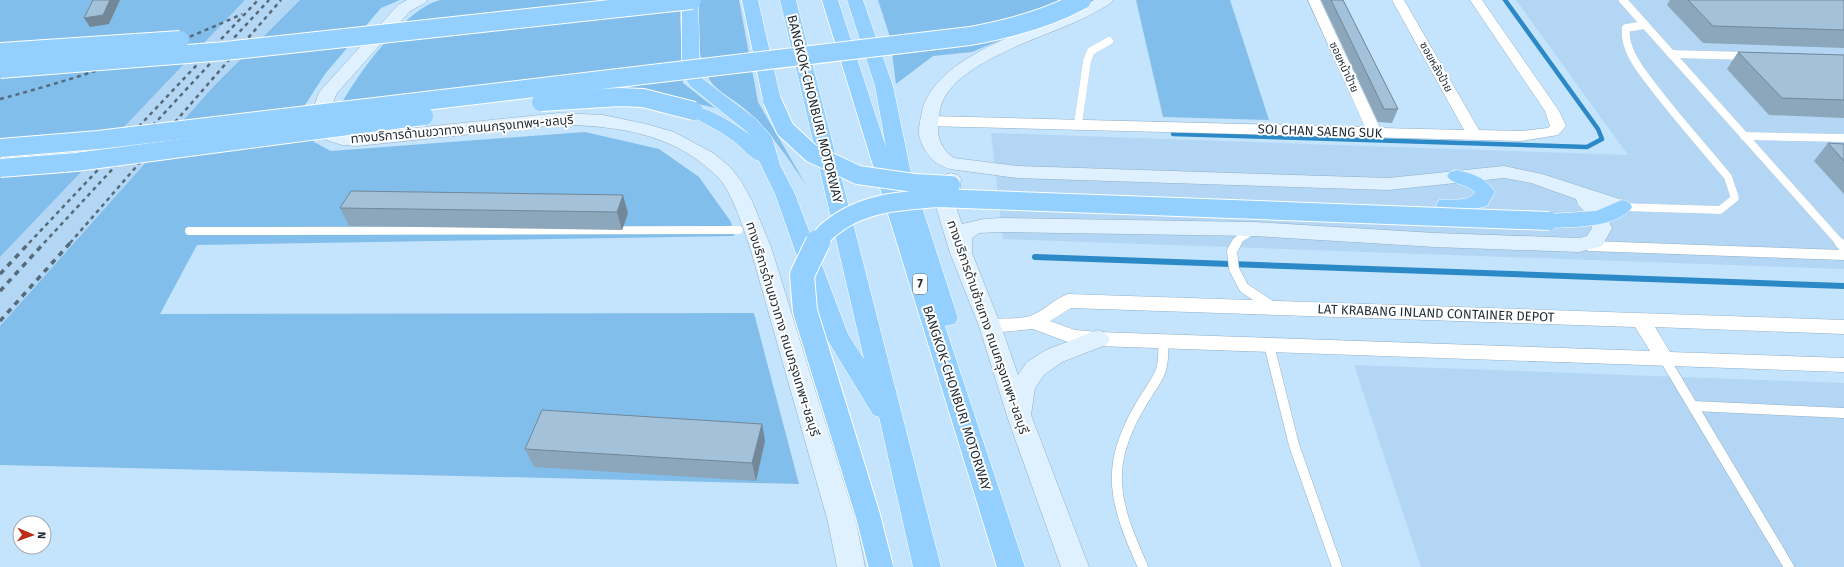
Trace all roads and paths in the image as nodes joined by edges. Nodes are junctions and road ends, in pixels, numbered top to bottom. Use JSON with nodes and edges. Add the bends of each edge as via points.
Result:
{"nodes":[{"id":1,"x":418,"y":0,"type":"edge"},
{"id":2,"x":559,"y":0,"type":"edge"},
{"id":3,"x":691,"y":0,"type":"edge"},
{"id":4,"x":750,"y":0,"type":"edge"},
{"id":5,"x":788,"y":0,"type":"edge"},
{"id":6,"x":830,"y":0,"type":"edge"},
{"id":7,"x":855,"y":0,"type":"edge"},
{"id":8,"x":866,"y":0,"type":"edge"},
{"id":9,"x":1082,"y":0,"type":"edge"},
{"id":10,"x":1105,"y":0,"type":"edge"},
{"id":11,"x":1314,"y":0,"type":"edge"},
{"id":12,"x":1398,"y":0,"type":"edge"},
{"id":13,"x":1476,"y":0,"type":"edge"},
{"id":14,"x":1623,"y":0,"type":"edge"},
{"id":15,"x":1645,"y":24,"type":"junction"},
{"id":16,"x":1109,"y":42,"type":"dead end"},
{"id":17,"x":0,"y":52,"type":"edge"},
{"id":18,"x":1671,"y":54,"type":"junction"},
{"id":19,"x":1758,"y":56,"type":"edge"},
{"id":20,"x":877,"y":66,"type":"junction"},
{"id":21,"x":0,"y":69,"type":"edge"},
{"id":22,"x":927,"y":121,"type":"junction"},
{"id":23,"x":1078,"y":124,"type":"junction"},
{"id":24,"x":1375,"y":133,"type":"junction"},
{"id":25,"x":1474,"y":135,"type":"junction"},
{"id":26,"x":1744,"y":136,"type":"junction"},
{"id":27,"x":1844,"y":138,"type":"edge"},
{"id":28,"x":0,"y":148,"type":"edge"},
{"id":29,"x":770,"y":165,"type":"junction"},
{"id":30,"x":0,"y":168,"type":"edge"},
{"id":31,"x":981,"y":168,"type":"junction"},
{"id":32,"x":1457,"y":176,"type":"junction"},
{"id":33,"x":1579,"y":193,"type":"junction"},
{"id":34,"x":1622,"y":207,"type":"junction"},
{"id":35,"x":1598,"y":218,"type":"junction"},
{"id":36,"x":1254,"y":229,"type":"junction"},
{"id":37,"x":739,"y":230,"type":"dead end"},
{"id":38,"x":189,"y":231,"type":"dead end"},
{"id":39,"x":1841,"y":240,"type":"edge"},
{"id":40,"x":1579,"y":245,"type":"junction"},
{"id":41,"x":1844,"y":248,"type":"edge"},
{"id":42,"x":961,"y":253,"type":"junction"},
{"id":43,"x":1844,"y":255,"type":"edge"},
{"id":44,"x":1272,"y":307,"type":"junction"},
{"id":45,"x":1640,"y":320,"type":"junction"},
{"id":46,"x":1034,"y":322,"type":"junction"},
{"id":47,"x":990,"y":326,"type":"junction"},
{"id":48,"x":1844,"y":327,"type":"edge"},
{"id":49,"x":1098,"y":339,"type":"junction"},
{"id":50,"x":1163,"y":342,"type":"junction"},
{"id":51,"x":1270,"y":345,"type":"junction"},
{"id":52,"x":1664,"y":358,"type":"junction"},
{"id":53,"x":1844,"y":365,"type":"edge"},
{"id":54,"x":1693,"y":406,"type":"junction"},
{"id":55,"x":1844,"y":413,"type":"edge"},
{"id":56,"x":1020,"y":419,"type":"junction"},
{"id":57,"x":894,"y":428,"type":"junction"},
{"id":58,"x":852,"y":567,"type":"edge"},
{"id":59,"x":881,"y":567,"type":"edge"},
{"id":60,"x":927,"y":567,"type":"edge"},
{"id":61,"x":1011,"y":567,"type":"edge"},
{"id":62,"x":1019,"y":567,"type":"edge"},
{"id":63,"x":1075,"y":567,"type":"edge"},
{"id":64,"x":1143,"y":567,"type":"edge"},
{"id":65,"x":1337,"y":567,"type":"edge"},
{"id":66,"x":1789,"y":567,"type":"edge"}],
"edges":[{"from":1,"to":58,"type":"main road","name":"ทางบริการด้านขวาทาง ถนนกรุงเทพฯ-ชลบุรี","via":[[404,8],[329,92],[323,103],[323,121],[330,134],[342,139],[357,140],[579,119],[631,126],[665,136],[686,144],[714,163],[732,182],[755,229],[842,522]]},
{"from":2,"to":17,"type":"highway","bridge":true,"via":[[502,10],[157,42]]},
{"from":3,"to":21,"type":"highway","bridge":true,"via":[[225,51]]},
{"from":3,"to":29,"type":"highway","via":[[691,73],[696,82],[763,137]]},
{"from":4,"to":32,"type":"highway","bridge":true,"via":[[772,100],[785,129],[811,153],[858,175],[922,184],[1446,205],[1471,204],[1484,198],[1485,192],[1481,186],[1472,180]]},
{"from":5,"to":57,"type":"highway","name":"BANGKOK-CHONBURI MOTORWAY"},
{"from":6,"to":61,"type":"highway","name":"BANGKOK-CHONBURI MOTORWAY","number":"7"},
{"from":7,"to":20,"type":"highway"},
{"from":8,"to":20,"type":"highway","via":[[876,35]]},
{"from":9,"to":28,"type":"highway","bridge":true,"via":[[1056,14],[1022,26],[970,36],[130,136]]},
{"from":10,"to":22,"type":"main road","via":[[1082,14],[972,61],[940,90],[930,107]]},
{"from":11,"to":24,"type":"street","name":"ซอยหน้าป้าย"},
{"from":12,"to":25,"type":"street","name":"ซอยหลังป้าย"},
{"from":13,"to":25,"type":"street","name":"SOI CHAN SAENG SUK","via":[[1552,111],[1558,126],[1553,132],[1545,134]]},
{"from":14,"to":15,"type":"lane"},
{"from":15,"to":18,"type":"lane"},
{"from":15,"to":34,"type":"lane","via":[[1626,28],[1628,46],[1642,72],[1728,177],[1735,198],[1720,210]]},
{"from":16,"to":23,"type":"lane","via":[[1091,51],[1089,56]]},
{"from":18,"to":19,"type":"lane"},
{"from":18,"to":26,"type":"lane"},
{"from":20,"to":62,"type":"highway","via":[[884,86],[901,173],[974,403]]},
{"from":22,"to":23,"type":"street","name":"SOI CHAN SAENG SUK"},
{"from":22,"to":31,"type":"main road","via":[[928,136],[934,149],[947,162]]},
{"from":23,"to":24,"type":"street","name":"SOI CHAN SAENG SUK"},
{"from":24,"to":25,"type":"street","name":"SOI CHAN SAENG SUK"},
{"from":26,"to":27,"type":"lane"},
{"from":26,"to":39,"type":"lane"},
{"from":29,"to":30,"type":"highway","bridge":true,"via":[[754,147],[729,128],[694,111],[643,98],[573,99],[508,105],[76,162]]},
{"from":29,"to":57,"type":"highway","via":[[785,194],[837,336]]},
{"from":31,"to":32,"type":"main road","via":[[1017,172],[1388,184]]},
{"from":31,"to":42,"type":"main road","name":"ทางบริการด้านซ้ายทาง ถนนกรุงเทพฯ-ชลบุรี","via":[[956,174],[950,181],[947,210]]},
{"from":32,"to":33,"type":"main road","via":[[1504,172],[1535,178]]},
{"from":33,"to":34,"type":"main road"},
{"from":33,"to":35,"type":"main road","via":[[1594,208]]},
{"from":34,"to":35,"type":"highway","via":[[1610,215]]},
{"from":35,"to":40,"type":"main road","via":[[1602,228],[1595,241]]},
{"from":35,"to":59,"type":"highway","bridge":true,"via":[[1549,221],[937,198],[888,202],[854,212],[823,233],[802,276],[803,290],[805,311],[868,516]]},
{"from":36,"to":40,"type":"main road","via":[[1436,240]]},
{"from":36,"to":42,"type":"main road","via":[[984,226],[969,229],[963,234]]},
{"from":36,"to":44,"type":"lane","via":[[1239,239],[1232,251],[1234,270],[1244,288]]},
{"from":37,"to":38,"type":"lane"},
{"from":39,"to":41,"type":"lane"},
{"from":40,"to":43,"type":"lane"},
{"from":42,"to":47,"type":"main road","name":"ทางบริการด้านซ้ายทาง ถนนกรุงเทพฯ-ชลบุรี"},
{"from":44,"to":45,"type":"street","name":"LAT KRABANG INLAND CONTAINER DEPOT"},
{"from":44,"to":46,"type":"street","name":"LAT KRABANG INLAND CONTAINER DEPOT","via":[[1068,301]]},
{"from":45,"to":48,"type":"street","name":"LAT KRABANG INLAND CONTAINER DEPOT"},
{"from":45,"to":52,"type":"street"},
{"from":46,"to":47,"type":"street"},
{"from":46,"to":49,"type":"street","via":[[1073,337]]},
{"from":47,"to":56,"type":"main road","name":"ทางบริการด้านซ้ายทาง ถนนกรุงเทพฯ-ชลบุรี"},
{"from":49,"to":50,"type":"street"},
{"from":49,"to":56,"type":"main road","via":[[1039,364],[1029,375],[1022,390]]},
{"from":50,"to":51,"type":"street"},
{"from":50,"to":64,"type":"lane","via":[[1163,369],[1134,417],[1117,465],[1120,507]]},
{"from":51,"to":52,"type":"street"},
{"from":51,"to":65,"type":"lane","via":[[1294,445]]},
{"from":52,"to":53,"type":"street"},
{"from":52,"to":54,"type":"lane"},
{"from":54,"to":55,"type":"lane"},
{"from":54,"to":66,"type":"lane"},
{"from":56,"to":63,"type":"main road","name":"ทางบริการด้านซ้ายทาง ถนนกรุงเทพฯ-ชลบุรี"},
{"from":57,"to":60,"type":"highway","name":"BANGKOK-CHONBURI MOTORWAY"}]}
